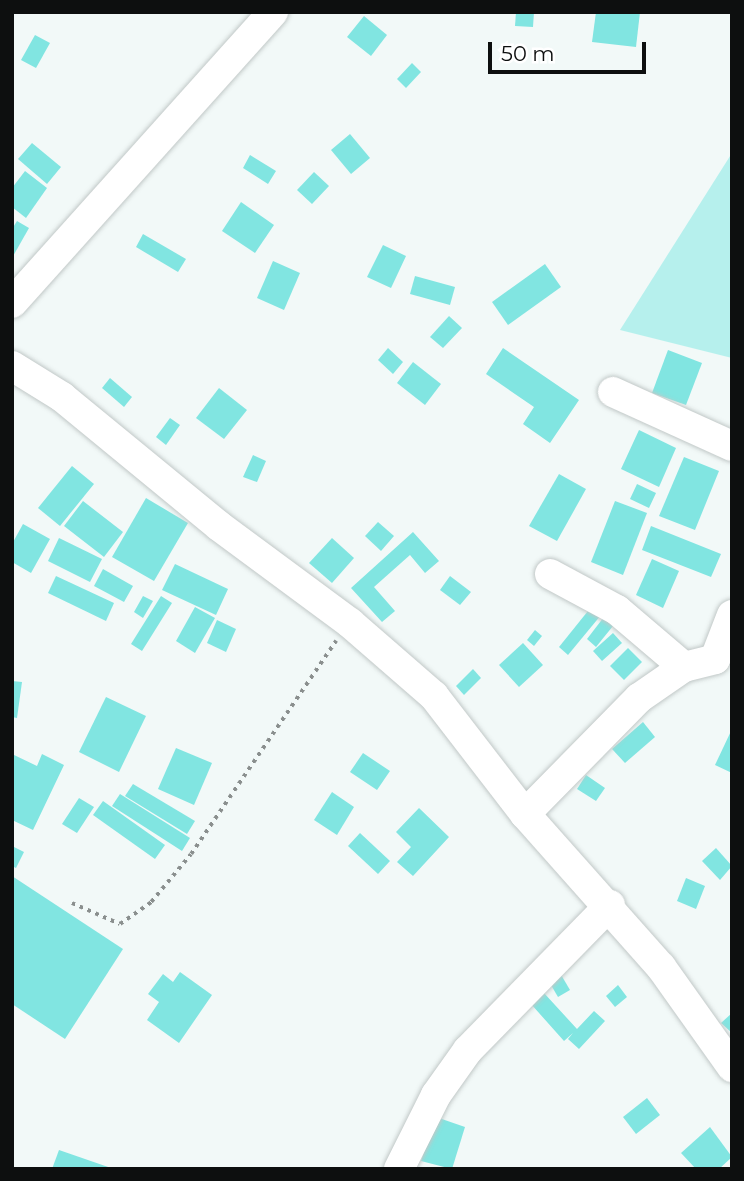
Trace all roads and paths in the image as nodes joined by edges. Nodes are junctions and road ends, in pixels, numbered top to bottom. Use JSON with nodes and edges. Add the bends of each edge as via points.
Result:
{"nodes":[{"id":1,"x":273,"y":12,"type":"edge"},
{"id":2,"x":12,"y":303,"type":"edge"},
{"id":3,"x":12,"y":366,"type":"edge"},
{"id":4,"x":613,"y":392,"type":"dead end"},
{"id":5,"x":732,"y":446,"type":"edge"},
{"id":6,"x":550,"y":574,"type":"dead end"},
{"id":7,"x":732,"y":615,"type":"edge"},
{"id":8,"x":350,"y":623,"type":"junction"},
{"id":9,"x":723,"y":664,"type":"edge"},
{"id":10,"x":684,"y":667,"type":"junction"},
{"id":11,"x":525,"y":814,"type":"junction"},
{"id":12,"x":72,"y":903,"type":"dead end"},
{"id":13,"x":610,"y":905,"type":"junction"},
{"id":14,"x":732,"y":1067,"type":"edge"},
{"id":15,"x":399,"y":1169,"type":"edge"}],
"edges":[{"from":1,"to":2,"type":"street"},
{"from":3,"to":8,"type":"street","via":[[62,397],[219,526]]},
{"from":4,"to":5,"type":"street"},
{"from":6,"to":10,"type":"street","via":[[617,610]]},
{"from":7,"to":9,"type":"street"},
{"from":8,"to":11,"type":"street","via":[[433,696]]},
{"from":8,"to":12,"type":"path","via":[[284,712],[191,854],[151,902],[120,924]]},
{"from":9,"to":10,"type":"street"},
{"from":10,"to":11,"type":"street","via":[[639,698]]},
{"from":11,"to":13,"type":"street"},
{"from":13,"to":14,"type":"street"},
{"from":13,"to":15,"type":"street","via":[[468,1050],[436,1095]]}]}
